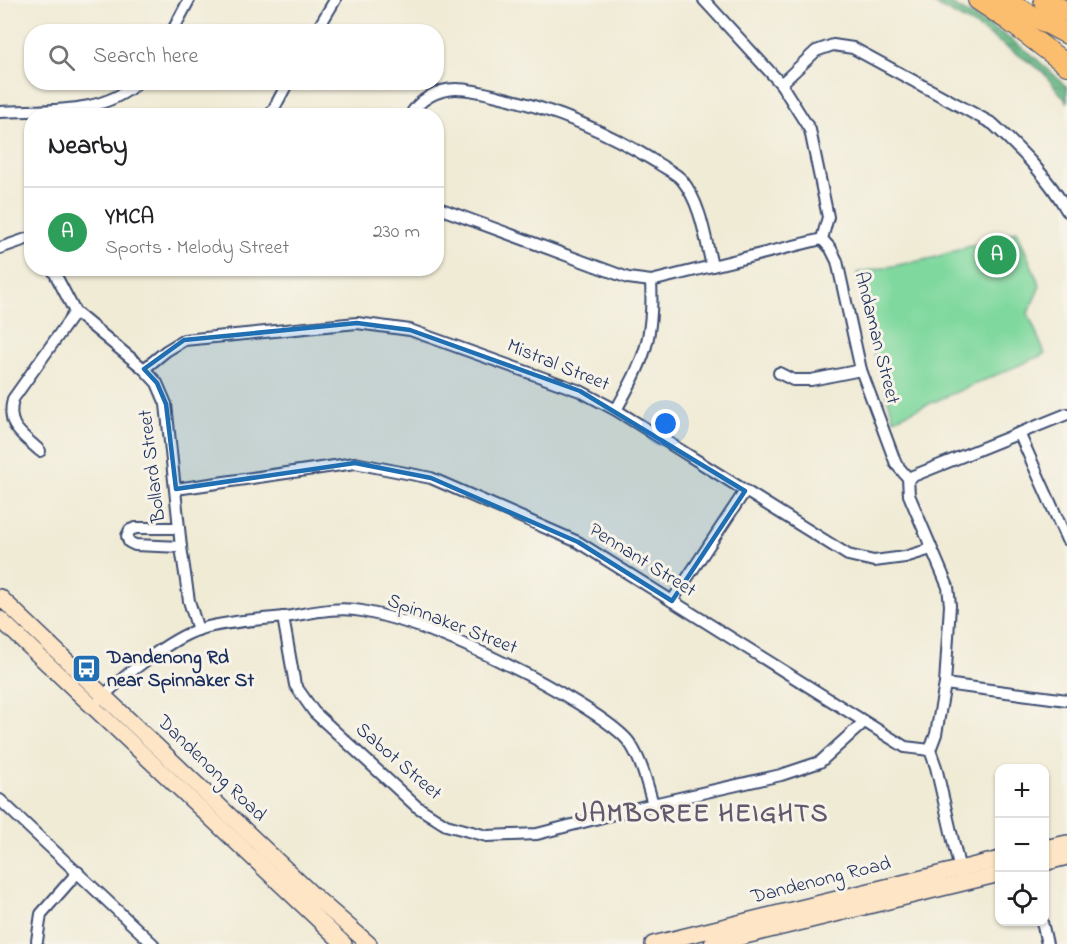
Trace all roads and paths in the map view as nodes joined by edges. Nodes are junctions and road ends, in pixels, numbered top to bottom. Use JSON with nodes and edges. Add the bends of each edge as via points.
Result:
{"nodes":[{"id":1,"x":189,"y":0,"type":"edge"},
{"id":2,"x":335,"y":0,"type":"edge"},
{"id":3,"x":704,"y":0,"type":"edge"},
{"id":4,"x":978,"y":0,"type":"edge"},
{"id":5,"x":1003,"y":0,"type":"edge"},
{"id":6,"x":1044,"y":0,"type":"edge"},
{"id":7,"x":1067,"y":12,"type":"edge"},
{"id":8,"x":176,"y":24,"type":"edge"},
{"id":9,"x":321,"y":24,"type":"edge"},
{"id":10,"x":1067,"y":34,"type":"edge"},
{"id":11,"x":1067,"y":65,"type":"edge"},
{"id":12,"x":781,"y":84,"type":"junction"},
{"id":13,"x":131,"y":90,"type":"edge"},
{"id":14,"x":284,"y":90,"type":"edge"},
{"id":15,"x":74,"y":108,"type":"edge"},
{"id":16,"x":274,"y":108,"type":"edge"},
{"id":17,"x":415,"y":108,"type":"edge"},
{"id":18,"x":24,"y":111,"type":"edge"},
{"id":19,"x":0,"y":112,"type":"edge"},
{"id":20,"x":444,"y":210,"type":"edge"},
{"id":21,"x":1067,"y":211,"type":"edge"},
{"id":22,"x":822,"y":239,"type":"junction"},
{"id":23,"x":24,"y":240,"type":"edge"},
{"id":24,"x":0,"y":248,"type":"edge"},
{"id":25,"x":712,"y":266,"type":"junction"},
{"id":26,"x":56,"y":276,"type":"edge"},
{"id":27,"x":651,"y":281,"type":"junction"},
{"id":28,"x":75,"y":312,"type":"junction"},
{"id":29,"x":144,"y":369,"type":"junction"},
{"id":30,"x":861,"y":370,"type":"junction"},
{"id":31,"x":779,"y":374,"type":"dead end"},
{"id":32,"x":616,"y":410,"type":"junction"},
{"id":33,"x":1067,"y":414,"type":"edge"},
{"id":34,"x":1019,"y":434,"type":"junction"},
{"id":35,"x":40,"y":451,"type":"dead end"},
{"id":36,"x":908,"y":478,"type":"junction"},
{"id":37,"x":176,"y":489,"type":"junction"},
{"id":38,"x":745,"y":491,"type":"junction"},
{"id":39,"x":179,"y":528,"type":"junction"},
{"id":40,"x":1067,"y":540,"type":"edge"},
{"id":41,"x":181,"y":546,"type":"junction"},
{"id":42,"x":931,"y":549,"type":"junction"},
{"id":43,"x":0,"y":597,"type":"edge"},
{"id":44,"x":672,"y":601,"type":"junction"},
{"id":45,"x":284,"y":617,"type":"junction"},
{"id":46,"x":0,"y":619,"type":"edge"},
{"id":47,"x":198,"y":630,"type":"junction"},
{"id":48,"x":945,"y":684,"type":"junction"},
{"id":49,"x":104,"y":695,"type":"junction"},
{"id":50,"x":1067,"y":700,"type":"edge"},
{"id":51,"x":93,"y":707,"type":"junction"},
{"id":52,"x":864,"y":722,"type":"junction"},
{"id":53,"x":930,"y":750,"type":"junction"},
{"id":54,"x":0,"y":800,"type":"edge"},
{"id":55,"x":653,"y":804,"type":"junction"},
{"id":56,"x":1067,"y":843,"type":"edge"},
{"id":57,"x":1049,"y":847,"type":"edge"},
{"id":58,"x":1067,"y":857,"type":"edge"},
{"id":59,"x":995,"y":861,"type":"edge"},
{"id":60,"x":1049,"y":862,"type":"edge"},
{"id":61,"x":78,"y":872,"type":"junction"},
{"id":62,"x":995,"y":874,"type":"edge"},
{"id":63,"x":961,"y":876,"type":"junction"},
{"id":64,"x":1043,"y":926,"type":"edge"},
{"id":65,"x":37,"y":941,"type":"dead end"},
{"id":66,"x":153,"y":944,"type":"edge"},
{"id":67,"x":344,"y":944,"type":"edge"},
{"id":68,"x":369,"y":944,"type":"edge"},
{"id":69,"x":653,"y":944,"type":"edge"},
{"id":70,"x":712,"y":944,"type":"edge"},
{"id":71,"x":1047,"y":944,"type":"edge"}],
"edges":[{"from":1,"to":8,"type":"street"},
{"from":2,"to":9,"type":"street"},
{"from":3,"to":12,"type":"street"},
{"from":4,"to":11,"type":"highway"},
{"from":5,"to":10,"type":"highway"},
{"from":6,"to":7,"type":"highway"},
{"from":12,"to":21,"type":"street","via":[[816,51],[833,45],[853,48],[993,124],[1058,194]]},
{"from":12,"to":22,"type":"street","via":[[810,130],[828,217]]},
{"from":13,"to":15,"type":"street","via":[[92,107]]},
{"from":14,"to":16,"type":"street"},
{"from":17,"to":25,"type":"street","via":[[435,93],[454,89],[478,91],[533,105],[599,130],[681,178],[695,199]]},
{"from":18,"to":19,"type":"street"},
{"from":20,"to":27,"type":"street","via":[[628,278]]},
{"from":22,"to":25,"type":"street"},
{"from":22,"to":30,"type":"street","name":"Andaman Street","via":[[837,261]]},
{"from":23,"to":24,"type":"street"},
{"from":25,"to":27,"type":"street"},
{"from":26,"to":28,"type":"street","name":"Bollard Street"},
{"from":27,"to":32,"type":"street","via":[[649,340],[640,367]]},
{"from":28,"to":29,"type":"street","name":"Bollard Street"},
{"from":28,"to":35,"type":"street","via":[[10,410],[12,424]]},
{"from":29,"to":32,"type":"street","name":"Mistral Street","via":[[184,340],[357,323],[410,330],[580,391]]},
{"from":29,"to":37,"type":"street","name":"Bollard Street","via":[[157,383],[166,405]]},
{"from":30,"to":31,"type":"street","via":[[811,380],[793,380]]},
{"from":30,"to":36,"type":"street","name":"Andaman Street","via":[[896,464]]},
{"from":32,"to":38,"type":"street","name":"Mistral Street"},
{"from":33,"to":34,"type":"street"},
{"from":34,"to":36,"type":"street"},
{"from":34,"to":40,"type":"street"},
{"from":36,"to":42,"type":"street","name":"Andaman Street","via":[[909,495]]},
{"from":37,"to":39,"type":"street","name":"Bollard Street"},
{"from":37,"to":44,"type":"street","name":"Pennant Street","via":[[355,463],[431,478],[578,542]]},
{"from":38,"to":42,"type":"street","name":"Mistral Street","via":[[848,555],[874,561]]},
{"from":38,"to":44,"type":"street"},
{"from":39,"to":41,"type":"street","name":"Bollard Street"},
{"from":39,"to":41,"type":"street","via":[[136,528],[127,536],[135,545]]},
{"from":41,"to":47,"type":"street","name":"Bollard Street","via":[[189,601]]},
{"from":42,"to":48,"type":"street","name":"Andaman Street","via":[[948,587],[950,605]]},
{"from":43,"to":49,"type":"main road","name":"Dandenong Road"},
{"from":44,"to":52,"type":"street","name":"Pennant Street"},
{"from":45,"to":47,"type":"street","name":"Spinnaker Street"},
{"from":45,"to":55,"type":"street","name":"Spinnaker Street","via":[[358,610],[397,619],[531,675],[610,724],[630,743]]},
{"from":45,"to":55,"type":"street","name":"Sabot Street","via":[[295,685],[315,712],[416,806],[446,825],[487,836],[537,834]]},
{"from":46,"to":51,"type":"main road","name":"Dandenong Road"},
{"from":47,"to":49,"type":"street","name":"Spinnaker Street","via":[[154,653]]},
{"from":48,"to":50,"type":"street"},
{"from":48,"to":53,"type":"street","name":"Andaman Street"},
{"from":49,"to":51,"type":"street","name":"Spinnaker Street"},
{"from":49,"to":68,"type":"main road","name":"Dandenong Road"},
{"from":51,"to":67,"type":"main road","name":"Dandenong Road"},
{"from":52,"to":53,"type":"street","name":"Pennant Street","via":[[905,747]]},
{"from":52,"to":55,"type":"street","name":"Sabot Street","via":[[820,762],[781,775]]},
{"from":53,"to":63,"type":"street"},
{"from":54,"to":61,"type":"street"},
{"from":56,"to":57,"type":"main road"},
{"from":58,"to":60,"type":"main road"},
{"from":59,"to":63,"type":"main road","name":"Dandenong Road"},
{"from":61,"to":65,"type":"street","via":[[41,914]]},
{"from":61,"to":66,"type":"street"},
{"from":62,"to":63,"type":"main road","name":"Dandenong Road"},
{"from":63,"to":69,"type":"main road","name":"Dandenong Road"},
{"from":63,"to":70,"type":"main road","name":"Dandenong Road"},
{"from":64,"to":71,"type":"street"}]}
